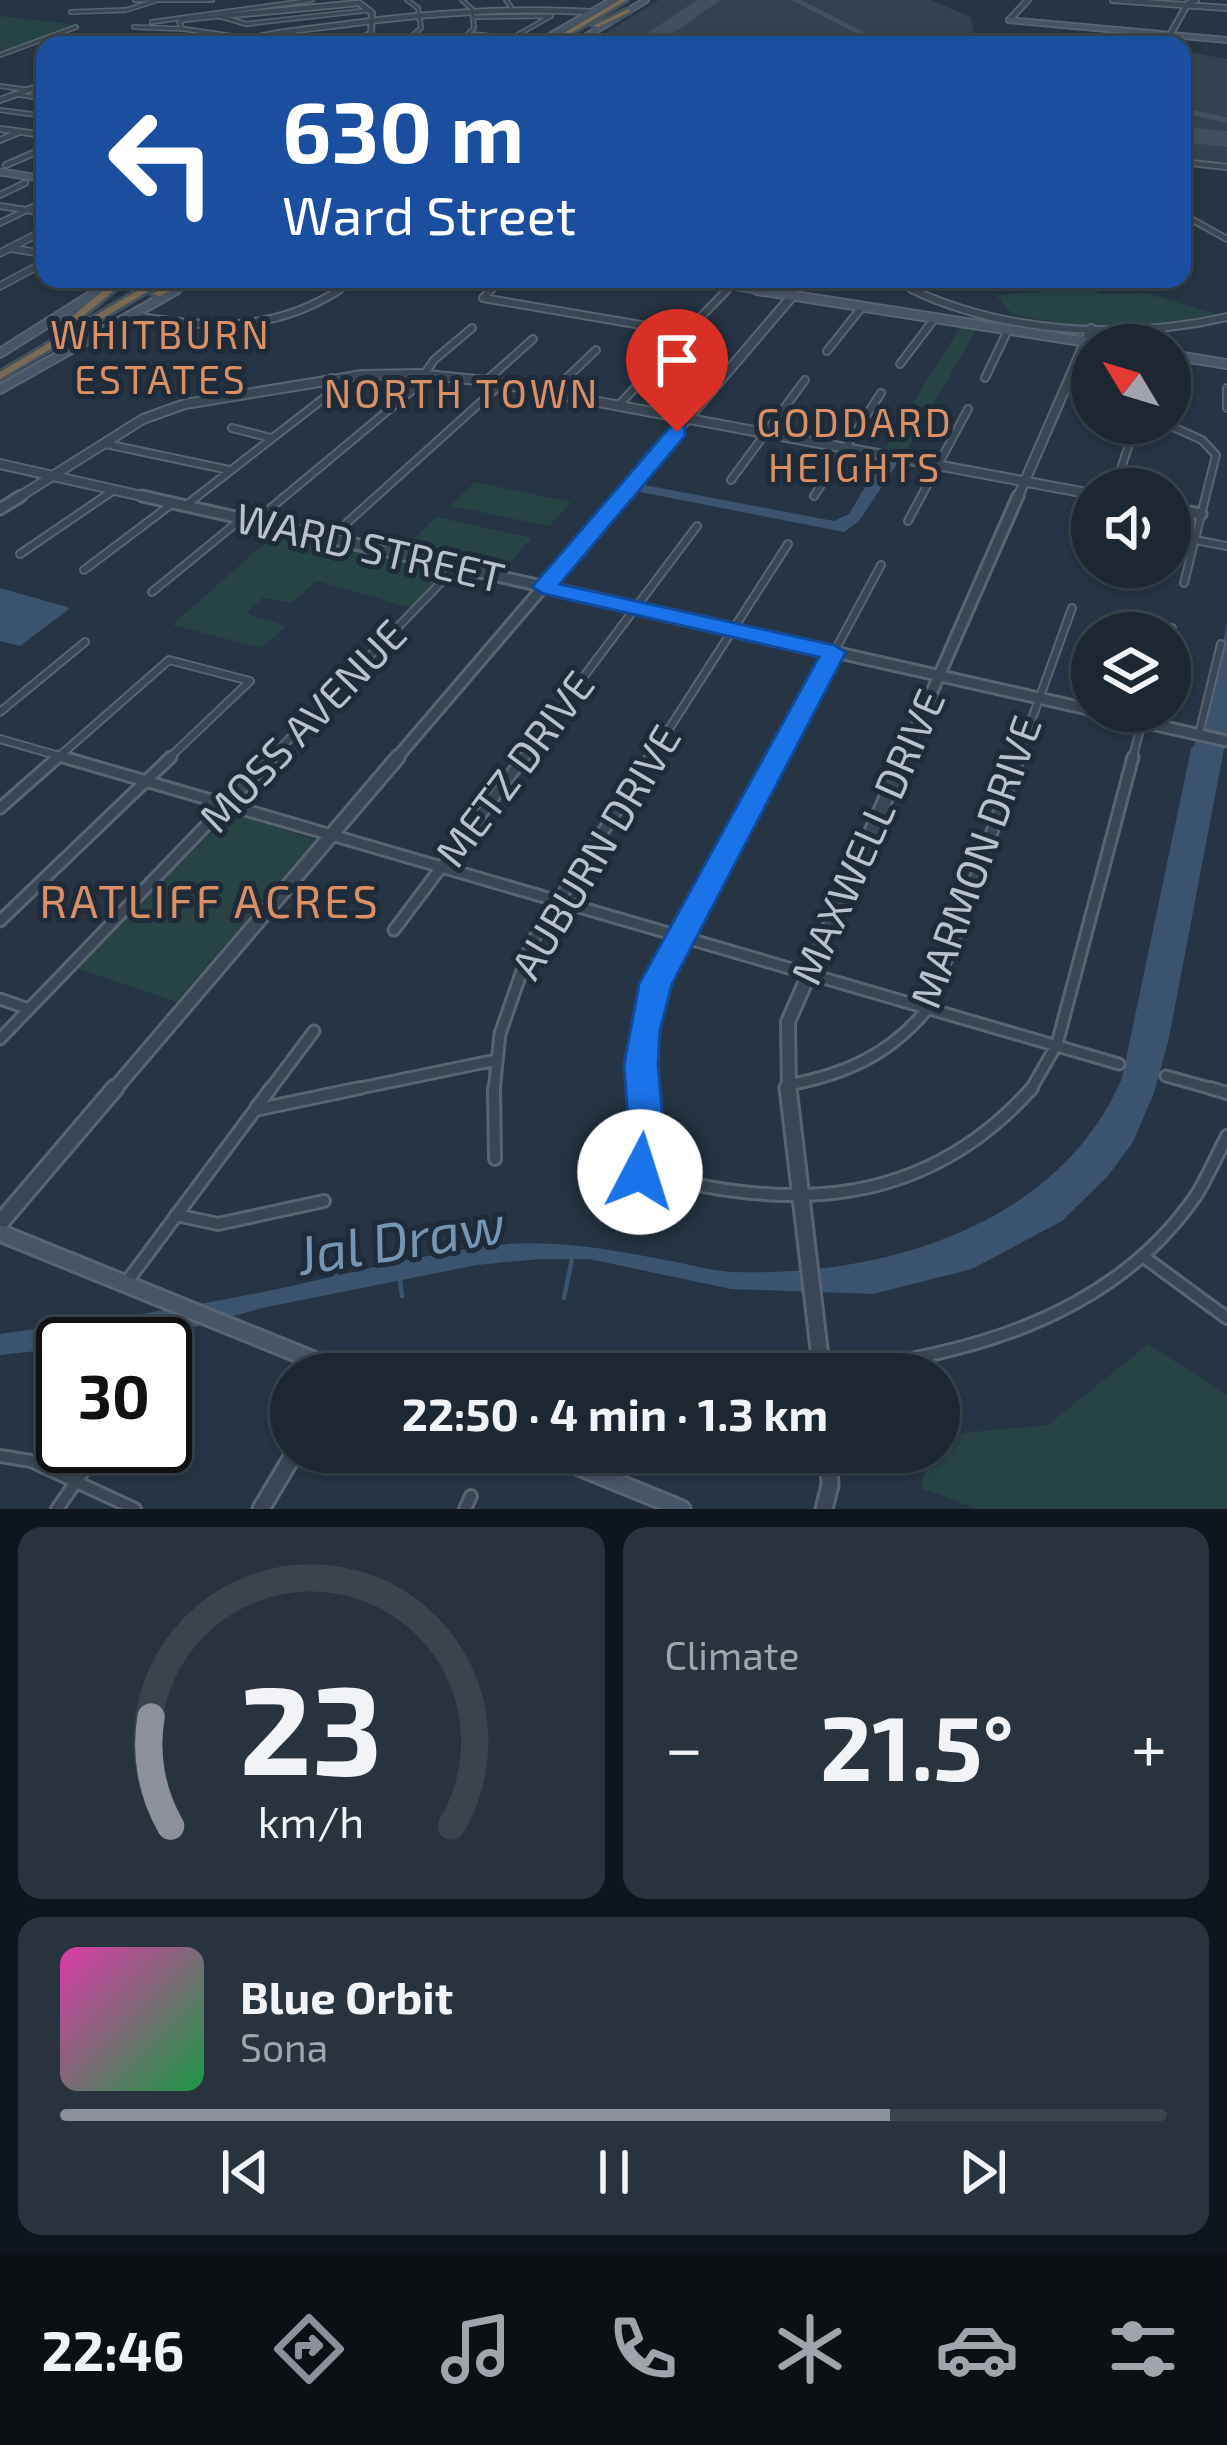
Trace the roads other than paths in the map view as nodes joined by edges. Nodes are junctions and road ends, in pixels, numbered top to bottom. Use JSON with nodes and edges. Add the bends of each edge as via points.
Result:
{"nodes":[{"id":1,"x":135,"y":0,"type":"edge"},
{"id":2,"x":212,"y":0,"type":"edge"},
{"id":3,"x":312,"y":0,"type":"edge"},
{"id":4,"x":406,"y":0,"type":"edge"},
{"id":5,"x":462,"y":0,"type":"edge"},
{"id":6,"x":506,"y":0,"type":"edge"},
{"id":7,"x":612,"y":0,"type":"edge"},
{"id":8,"x":624,"y":0,"type":"edge"},
{"id":9,"x":635,"y":0,"type":"edge"},
{"id":10,"x":646,"y":0,"type":"edge"},
{"id":11,"x":1028,"y":0,"type":"edge"},
{"id":12,"x":1113,"y":0,"type":"edge"},
{"id":13,"x":1126,"y":0,"type":"edge"},
{"id":14,"x":155,"y":1,"type":"edge"},
{"id":15,"x":1186,"y":4,"type":"edge"},
{"id":16,"x":511,"y":7,"type":"junction"},
{"id":17,"x":1227,"y":7,"type":"edge"},
{"id":18,"x":370,"y":10,"type":"junction"},
{"id":19,"x":628,"y":11,"type":"joint"},
{"id":20,"x":590,"y":12,"type":"junction"},
{"id":21,"x":71,"y":13,"type":"dead end"},
{"id":22,"x":472,"y":13,"type":"junction"},
{"id":23,"x":220,"y":16,"type":"junction"},
{"id":24,"x":420,"y":16,"type":"junction"},
{"id":25,"x":1010,"y":20,"type":"joint"},
{"id":26,"x":372,"y":21,"type":"junction"},
{"id":27,"x":152,"y":22,"type":"dead end"},
{"id":28,"x":572,"y":23,"type":"joint"},
{"id":29,"x":76,"y":27,"type":"dead end"},
{"id":30,"x":134,"y":27,"type":"dead end"},
{"id":31,"x":184,"y":29,"type":"junction"},
{"id":32,"x":471,"y":34,"type":"junction"},
{"id":33,"x":1167,"y":35,"type":"junction"},
{"id":34,"x":52,"y":36,"type":"edge"},
{"id":35,"x":225,"y":36,"type":"edge"},
{"id":36,"x":264,"y":36,"type":"edge"},
{"id":37,"x":366,"y":36,"type":"edge"},
{"id":38,"x":416,"y":36,"type":"edge"},
{"id":39,"x":467,"y":36,"type":"edge"},
{"id":40,"x":485,"y":36,"type":"edge"},
{"id":41,"x":513,"y":36,"type":"edge"},
{"id":42,"x":553,"y":36,"type":"edge"},
{"id":43,"x":557,"y":36,"type":"edge"},
{"id":44,"x":579,"y":36,"type":"edge"},
{"id":45,"x":581,"y":36,"type":"edge"},
{"id":46,"x":1179,"y":36,"type":"edge"},
{"id":47,"x":1191,"y":37,"type":"edge"},
{"id":48,"x":1227,"y":40,"type":"edge"},
{"id":49,"x":36,"y":42,"type":"edge"},
{"id":50,"x":0,"y":55,"type":"edge"},
{"id":51,"x":0,"y":86,"type":"edge"},
{"id":52,"x":36,"y":87,"type":"edge"},
{"id":53,"x":28,"y":90,"type":"junction"},
{"id":54,"x":15,"y":94,"type":"junction"},
{"id":55,"x":36,"y":98,"type":"edge"},
{"id":56,"x":0,"y":100,"type":"edge"},
{"id":57,"x":0,"y":110,"type":"edge"},
{"id":58,"x":36,"y":115,"type":"edge"},
{"id":59,"x":0,"y":129,"type":"edge"},
{"id":60,"x":20,"y":132,"type":"junction"},
{"id":61,"x":36,"y":134,"type":"edge"},
{"id":62,"x":0,"y":140,"type":"edge"},
{"id":63,"x":36,"y":152,"type":"edge"},
{"id":64,"x":1191,"y":165,"type":"edge"},
{"id":65,"x":1223,"y":168,"type":"edge"},
{"id":66,"x":3,"y":169,"type":"edge"},
{"id":67,"x":36,"y":177,"type":"edge"},
{"id":68,"x":25,"y":184,"type":"dead end"},
{"id":69,"x":0,"y":195,"type":"edge"},
{"id":70,"x":0,"y":206,"type":"edge"},
{"id":71,"x":36,"y":206,"type":"edge"},
{"id":72,"x":28,"y":210,"type":"junction"},
{"id":73,"x":36,"y":211,"type":"edge"},
{"id":74,"x":1191,"y":219,"type":"edge"},
{"id":75,"x":0,"y":223,"type":"edge"},
{"id":76,"x":36,"y":234,"type":"edge"},
{"id":77,"x":1227,"y":239,"type":"edge"},
{"id":78,"x":3,"y":249,"type":"edge"},
{"id":79,"x":36,"y":256,"type":"edge"},
{"id":80,"x":36,"y":264,"type":"edge"},
{"id":81,"x":0,"y":286,"type":"edge"},
{"id":82,"x":105,"y":288,"type":"edge"},
{"id":83,"x":110,"y":288,"type":"edge"},
{"id":84,"x":131,"y":288,"type":"edge"},
{"id":85,"x":149,"y":288,"type":"edge"},
{"id":86,"x":173,"y":288,"type":"edge"},
{"id":87,"x":176,"y":288,"type":"edge"},
{"id":88,"x":342,"y":288,"type":"edge"},
{"id":89,"x":493,"y":288,"type":"edge"},
{"id":90,"x":728,"y":288,"type":"edge"},
{"id":91,"x":761,"y":288,"type":"edge"},
{"id":92,"x":912,"y":288,"type":"edge"},
{"id":93,"x":793,"y":295,"type":"junction"},
{"id":94,"x":862,"y":307,"type":"junction"},
{"id":95,"x":129,"y":315,"type":"junction"},
{"id":96,"x":1227,"y":316,"type":"edge"},
{"id":97,"x":935,"y":318,"type":"junction"},
{"id":98,"x":1191,"y":325,"type":"edge"},
{"id":99,"x":66,"y":326,"type":"junction"},
{"id":100,"x":472,"y":328,"type":"dead end"},
{"id":101,"x":1008,"y":329,"type":"junction"},
{"id":102,"x":1071,"y":332,"type":"edge"},
{"id":103,"x":1071,"y":334,"type":"edge"},
{"id":104,"x":533,"y":339,"type":"dead end"},
{"id":105,"x":57,"y":342,"type":"junction"},
{"id":106,"x":596,"y":350,"type":"dead end"},
{"id":107,"x":0,"y":352,"type":"edge"},
{"id":108,"x":827,"y":352,"type":"dead end"},
{"id":109,"x":1191,"y":358,"type":"edge"},
{"id":110,"x":660,"y":361,"type":"dead end"},
{"id":111,"x":0,"y":364,"type":"edge"},
{"id":112,"x":900,"y":364,"type":"dead end"},
{"id":113,"x":1227,"y":364,"type":"edge"},
{"id":114,"x":427,"y":374,"type":"junction"},
{"id":115,"x":0,"y":376,"type":"edge"},
{"id":116,"x":1071,"y":377,"type":"edge"},
{"id":117,"x":331,"y":378,"type":"junction"},
{"id":118,"x":985,"y":378,"type":"dead end"},
{"id":119,"x":805,"y":380,"type":"dead end"},
{"id":120,"x":486,"y":381,"type":"junction"},
{"id":121,"x":501,"y":384,"type":"junction"},
{"id":122,"x":1227,"y":388,"type":"edge"},
{"id":123,"x":0,"y":389,"type":"edge"},
{"id":124,"x":550,"y":393,"type":"junction"},
{"id":125,"x":881,"y":393,"type":"dead end"},
{"id":126,"x":618,"y":406,"type":"junction"},
{"id":127,"x":1227,"y":407,"type":"edge"},
{"id":128,"x":968,"y":409,"type":"dead end"},
{"id":129,"x":688,"y":419,"type":"junction"},
{"id":130,"x":232,"y":428,"type":"dead end"},
{"id":131,"x":766,"y":434,"type":"junction"},
{"id":132,"x":1191,"y":437,"type":"edge"},
{"id":133,"x":272,"y":438,"type":"junction"},
{"id":134,"x":106,"y":444,"type":"junction"},
{"id":135,"x":846,"y":448,"type":"junction"},
{"id":136,"x":0,"y":464,"type":"edge"},
{"id":137,"x":938,"y":465,"type":"junction"},
{"id":138,"x":230,"y":470,"type":"junction"},
{"id":139,"x":57,"y":477,"type":"junction"},
{"id":140,"x":730,"y":480,"type":"dead end"},
{"id":141,"x":1025,"y":481,"type":"junction"},
{"id":142,"x":114,"y":490,"type":"junction"},
{"id":143,"x":1071,"y":490,"type":"edge"},
{"id":144,"x":814,"y":496,"type":"dead end"},
{"id":145,"x":178,"y":505,"type":"junction"},
{"id":146,"x":0,"y":509,"type":"edge"},
{"id":147,"x":1191,"y":512,"type":"edge"},
{"id":148,"x":1201,"y":514,"type":"junction"},
{"id":149,"x":240,"y":520,"type":"junction"},
{"id":150,"x":908,"y":521,"type":"dead end"},
{"id":151,"x":254,"y":523,"type":"junction"},
{"id":152,"x":697,"y":526,"type":"dead end"},
{"id":153,"x":329,"y":539,"type":"junction"},
{"id":154,"x":1195,"y":540,"type":"junction"},
{"id":155,"x":788,"y":544,"type":"dead end"},
{"id":156,"x":1227,"y":546,"type":"edge"},
{"id":157,"x":20,"y":554,"type":"dead end"},
{"id":158,"x":1191,"y":556,"type":"edge"},
{"id":159,"x":881,"y":565,"type":"dead end"},
{"id":160,"x":455,"y":568,"type":"junction"},
{"id":161,"x":84,"y":571,"type":"dead end"},
{"id":162,"x":544,"y":587,"type":"junction"},
{"id":163,"x":152,"y":592,"type":"dead end"},
{"id":164,"x":636,"y":608,"type":"junction"},
{"id":165,"x":1072,"y":608,"type":"dead end"},
{"id":166,"x":732,"y":630,"type":"junction"},
{"id":167,"x":86,"y":642,"type":"dead end"},
{"id":168,"x":1221,"y":644,"type":"dead end"},
{"id":169,"x":834,"y":652,"type":"junction"},
{"id":170,"x":938,"y":676,"type":"junction"},
{"id":171,"x":1037,"y":698,"type":"junction"},
{"id":172,"x":1071,"y":706,"type":"edge"},
{"id":173,"x":0,"y":712,"type":"edge"},
{"id":174,"x":1191,"y":731,"type":"edge"},
{"id":175,"x":1138,"y":732,"type":"edge"},
{"id":176,"x":1199,"y":734,"type":"junction"},
{"id":177,"x":0,"y":739,"type":"edge"},
{"id":178,"x":1226,"y":741,"type":"edge"},
{"id":179,"x":59,"y":756,"type":"junction"},
{"id":180,"x":146,"y":781,"type":"junction"},
{"id":181,"x":226,"y":804,"type":"junction"},
{"id":182,"x":0,"y":808,"type":"edge"},
{"id":183,"x":330,"y":835,"type":"junction"},
{"id":184,"x":441,"y":867,"type":"junction"},
{"id":185,"x":558,"y":900,"type":"junction"},
{"id":186,"x":0,"y":921,"type":"edge"},
{"id":187,"x":394,"y":930,"type":"dead end"},
{"id":188,"x":679,"y":935,"type":"junction"},
{"id":189,"x":806,"y":972,"type":"junction"},
{"id":190,"x":0,"y":999,"type":"edge"},
{"id":191,"x":929,"y":1007,"type":"junction"},
{"id":192,"x":29,"y":1009,"type":"junction"},
{"id":193,"x":314,"y":1031,"type":"dead end"},
{"id":194,"x":0,"y":1039,"type":"edge"},
{"id":195,"x":1057,"y":1044,"type":"junction"},
{"id":196,"x":496,"y":1060,"type":"junction"},
{"id":197,"x":1119,"y":1064,"type":"dead end"},
{"id":198,"x":1166,"y":1076,"type":"dead end"},
{"id":199,"x":788,"y":1085,"type":"junction"},
{"id":200,"x":1227,"y":1093,"type":"edge"},
{"id":201,"x":255,"y":1110,"type":"junction"},
{"id":202,"x":1227,"y":1136,"type":"edge"},
{"id":203,"x":495,"y":1159,"type":"dead end"},
{"id":204,"x":802,"y":1195,"type":"junction"},
{"id":205,"x":324,"y":1201,"type":"dead end"},
{"id":206,"x":176,"y":1215,"type":"junction"},
{"id":207,"x":0,"y":1223,"type":"edge"},
{"id":208,"x":0,"y":1233,"type":"edge"},
{"id":209,"x":1144,"y":1256,"type":"junction"},
{"id":210,"x":125,"y":1284,"type":"junction"},
{"id":211,"x":1227,"y":1318,"type":"edge"},
{"id":212,"x":296,"y":1353,"type":"edge"},
{"id":213,"x":820,"y":1353,"type":"edge"},
{"id":214,"x":956,"y":1353,"type":"edge"},
{"id":215,"x":0,"y":1456,"type":"edge"},
{"id":216,"x":82,"y":1473,"type":"edge"},
{"id":217,"x":282,"y":1473,"type":"edge"},
{"id":218,"x":588,"y":1473,"type":"edge"},
{"id":219,"x":829,"y":1473,"type":"edge"},
{"id":220,"x":76,"y":1482,"type":"junction"},
{"id":221,"x":656,"y":1504,"type":"edge"},
{"id":222,"x":57,"y":1509,"type":"edge"},
{"id":223,"x":135,"y":1509,"type":"edge"},
{"id":224,"x":261,"y":1509,"type":"edge"},
{"id":225,"x":682,"y":1509,"type":"edge"},
{"id":226,"x":824,"y":1509,"type":"edge"}],
"edges":[{"from":1,"to":14,"type":"street"},
{"from":2,"to":14,"type":"street"},
{"from":3,"to":27,"type":"street"},
{"from":4,"to":24,"type":"street"},
{"from":5,"to":22,"type":"street"},
{"from":6,"to":16,"type":"street"},
{"from":7,"to":20,"type":"main road"},
{"from":8,"to":43,"type":"highway"},
{"from":9,"to":44,"type":"highway"},
{"from":10,"to":19,"type":"main road"},
{"from":11,"to":25,"type":"street"},
{"from":12,"to":15,"type":"street"},
{"from":13,"to":15,"type":"street"},
{"from":14,"to":21,"type":"street"},
{"from":15,"to":17,"type":"street"},
{"from":15,"to":33,"type":"street"},
{"from":16,"to":20,"type":"street"},
{"from":16,"to":22,"type":"street"},
{"from":18,"to":23,"type":"street","via":[[346,2]]},
{"from":18,"to":23,"type":"street","via":[[247,24]]},
{"from":18,"to":26,"type":"street"},
{"from":19,"to":45,"type":"highway"},
{"from":20,"to":28,"type":"main road"},
{"from":22,"to":24,"type":"street"},
{"from":22,"to":32,"type":"street"},
{"from":22,"to":41,"type":"street","via":[[551,16]]},
{"from":23,"to":31,"type":"street","via":[[179,22]]},
{"from":24,"to":26,"type":"street"},
{"from":24,"to":38,"type":"street"},
{"from":25,"to":33,"type":"main road"},
{"from":26,"to":36,"type":"street"},
{"from":26,"to":37,"type":"street"},
{"from":28,"to":42,"type":"highway"},
{"from":29,"to":34,"type":"street"},
{"from":30,"to":31,"type":"street"},
{"from":31,"to":35,"type":"street"},
{"from":32,"to":39,"type":"street"},
{"from":32,"to":40,"type":"street"},
{"from":33,"to":46,"type":"main road"},
{"from":47,"to":48,"type":"main road"},
{"from":49,"to":50,"type":"street"},
{"from":51,"to":53,"type":"street"},
{"from":52,"to":53,"type":"street"},
{"from":53,"to":54,"type":"street"},
{"from":54,"to":55,"type":"street"},
{"from":54,"to":56,"type":"street"},
{"from":57,"to":58,"type":"street"},
{"from":59,"to":60,"type":"street"},
{"from":60,"to":61,"type":"street"},
{"from":60,"to":62,"type":"street"},
{"from":63,"to":66,"type":"street"},
{"from":64,"to":65,"type":"street"},
{"from":66,"to":67,"type":"main road"},
{"from":68,"to":69,"type":"street"},
{"from":70,"to":72,"type":"street"},
{"from":71,"to":72,"type":"street"},
{"from":72,"to":73,"type":"street"},
{"from":72,"to":75,"type":"street"},
{"from":74,"to":77,"type":"street"},
{"from":76,"to":78,"type":"street"},
{"from":78,"to":79,"type":"street"},
{"from":80,"to":81,"type":"street"},
{"from":82,"to":107,"type":"main road"},
{"from":83,"to":99,"type":"highway"},
{"from":84,"to":99,"type":"highway"},
{"from":85,"to":105,"type":"highway"},
{"from":86,"to":105,"type":"highway"},
{"from":87,"to":95,"type":"main road"},
{"from":88,"to":95,"type":"street","via":[[266,323],[201,327]]},
{"from":89,"to":90,"type":"street","via":[[484,298],[675,332],[689,329]]},
{"from":91,"to":93,"type":"main road"},
{"from":92,"to":102,"type":"street"},
{"from":93,"to":94,"type":"main road"},
{"from":93,"to":129,"type":"street"},
{"from":94,"to":97,"type":"main road"},
{"from":94,"to":108,"type":"street"},
{"from":95,"to":123,"type":"main road"},
{"from":96,"to":98,"type":"street"},
{"from":97,"to":101,"type":"main road"},
{"from":97,"to":112,"type":"street"},
{"from":99,"to":111,"type":"highway"},
{"from":100,"to":114,"type":"street"},
{"from":101,"to":103,"type":"main road"},
{"from":101,"to":118,"type":"street"},
{"from":104,"to":120,"type":"street"},
{"from":105,"to":115,"type":"highway"},
{"from":106,"to":124,"type":"street"},
{"from":109,"to":113,"type":"main road"},
{"from":110,"to":126,"type":"street"},
{"from":114,"to":117,"type":"street"},
{"from":114,"to":120,"type":"street"},
{"from":114,"to":151,"type":"street"},
{"from":116,"to":141,"type":"street","name":"MAXWELL DRIVE"},
{"from":117,"to":133,"type":"street","via":[[331,392]]},
{"from":117,"to":134,"type":"street","via":[[179,405]]},
{"from":119,"to":131,"type":"street"},
{"from":120,"to":121,"type":"street"},
{"from":121,"to":124,"type":"street"},
{"from":121,"to":153,"type":"street"},
{"from":122,"to":127,"type":"street"},
{"from":124,"to":126,"type":"street"},
{"from":125,"to":135,"type":"street"},
{"from":126,"to":129,"type":"street"},
{"from":128,"to":137,"type":"street"},
{"from":129,"to":131,"type":"street"},
{"from":129,"to":162,"type":"street"},
{"from":130,"to":133,"type":"street"},
{"from":131,"to":135,"type":"street"},
{"from":131,"to":140,"type":"street"},
{"from":132,"to":148,"type":"street","via":[[1214,449]]},
{"from":133,"to":138,"type":"street"},
{"from":134,"to":138,"type":"street"},
{"from":134,"to":139,"type":"street"},
{"from":135,"to":137,"type":"street"},
{"from":135,"to":144,"type":"street"},
{"from":136,"to":139,"type":"street","name":"WARD STREET"},
{"from":137,"to":141,"type":"street"},
{"from":137,"to":150,"type":"street"},
{"from":138,"to":145,"type":"street"},
{"from":139,"to":142,"type":"street","name":"WARD STREET"},
{"from":139,"to":146,"type":"street"},
{"from":141,"to":143,"type":"street"},
{"from":141,"to":170,"type":"street","name":"MAXWELL DRIVE"},
{"from":142,"to":145,"type":"street","name":"WARD STREET"},
{"from":142,"to":157,"type":"street"},
{"from":145,"to":149,"type":"street","name":"WARD STREET"},
{"from":145,"to":161,"type":"street"},
{"from":147,"to":148,"type":"street"},
{"from":148,"to":154,"type":"street"},
{"from":149,"to":151,"type":"street","name":"WARD STREET"},
{"from":149,"to":163,"type":"street"},
{"from":151,"to":153,"type":"street","name":"WARD STREET"},
{"from":152,"to":164,"type":"street","name":"METZ DRIVE"},
{"from":153,"to":160,"type":"street","name":"WARD STREET"},
{"from":154,"to":156,"type":"street"},
{"from":154,"to":158,"type":"street"},
{"from":155,"to":166,"type":"street","name":"AUBURN DRIVE"},
{"from":159,"to":169,"type":"street"},
{"from":160,"to":162,"type":"street","name":"WARD STREET"},
{"from":160,"to":181,"type":"street","name":"MOSS AVENUE"},
{"from":162,"to":164,"type":"street","name":"WARD STREET"},
{"from":162,"to":183,"type":"street"},
{"from":164,"to":166,"type":"street","name":"WARD STREET"},
{"from":164,"to":184,"type":"street","name":"METZ DRIVE"},
{"from":165,"to":171,"type":"street","name":"MARMON DRIVE"},
{"from":166,"to":169,"type":"street","name":"WARD STREET"},
{"from":166,"to":185,"type":"street","name":"AUBURN DRIVE"},
{"from":167,"to":173,"type":"street"},
{"from":168,"to":176,"type":"street"},
{"from":169,"to":170,"type":"street","name":"WARD STREET"},
{"from":169,"to":188,"type":"street"},
{"from":170,"to":171,"type":"street","name":"WARD STREET"},
{"from":170,"to":189,"type":"street","name":"MAXWELL DRIVE"},
{"from":171,"to":172,"type":"street","name":"WARD STREET"},
{"from":171,"to":191,"type":"street","name":"MARMON DRIVE"},
{"from":174,"to":176,"type":"street","name":"WARD STREET"},
{"from":175,"to":195,"type":"street"},
{"from":176,"to":178,"type":"street","name":"WARD STREET"},
{"from":177,"to":179,"type":"street"},
{"from":179,"to":180,"type":"street"},
{"from":179,"to":180,"type":"street","via":[[169,660],[250,681]]},
{"from":179,"to":182,"type":"street"},
{"from":180,"to":181,"type":"street"},
{"from":180,"to":186,"type":"street"},
{"from":181,"to":183,"type":"street"},
{"from":181,"to":192,"type":"street","name":"MOSS AVENUE"},
{"from":183,"to":184,"type":"street"},
{"from":183,"to":207,"type":"street"},
{"from":184,"to":185,"type":"street"},
{"from":184,"to":187,"type":"street","name":"METZ DRIVE"},
{"from":185,"to":188,"type":"street"},
{"from":185,"to":196,"type":"street","name":"AUBURN DRIVE","via":[[519,972]]},
{"from":188,"to":189,"type":"street"},
{"from":188,"to":204,"type":"street","via":[[644,1030],[640,1172],[728,1194]]},
{"from":189,"to":191,"type":"street"},
{"from":189,"to":199,"type":"street","name":"MAXWELL DRIVE","via":[[788,1022]]},
{"from":190,"to":192,"type":"street"},
{"from":191,"to":195,"type":"street"},
{"from":191,"to":199,"type":"street","name":"MARMON DRIVE","via":[[877,1059]]},
{"from":192,"to":194,"type":"street","name":"MOSS AVENUE"},
{"from":193,"to":201,"type":"street"},
{"from":195,"to":197,"type":"street"},
{"from":195,"to":204,"type":"street","via":[[1025,1102],[966,1150],[902,1178]]},
{"from":196,"to":201,"type":"street"},
{"from":196,"to":203,"type":"street","name":"AUBURN DRIVE"},
{"from":198,"to":200,"type":"street"},
{"from":199,"to":204,"type":"street","name":"MAXWELL DRIVE"},
{"from":201,"to":206,"type":"street"},
{"from":202,"to":209,"type":"street","via":[[1206,1182]]},
{"from":204,"to":213,"type":"street","name":"MAXWELL DRIVE"},
{"from":205,"to":206,"type":"street","via":[[218,1224]]},
{"from":206,"to":210,"type":"street"},
{"from":208,"to":210,"type":"main road"},
{"from":209,"to":211,"type":"street"},
{"from":209,"to":214,"type":"street","via":[[1103,1289],[1017,1334]]},
{"from":210,"to":212,"type":"main road"},
{"from":215,"to":220,"type":"street"},
{"from":216,"to":220,"type":"street"},
{"from":217,"to":224,"type":"street"},
{"from":218,"to":221,"type":"main road"},
{"from":219,"to":226,"type":"street"},
{"from":220,"to":222,"type":"street"},
{"from":220,"to":223,"type":"street"},
{"from":221,"to":225,"type":"main road"}]}
